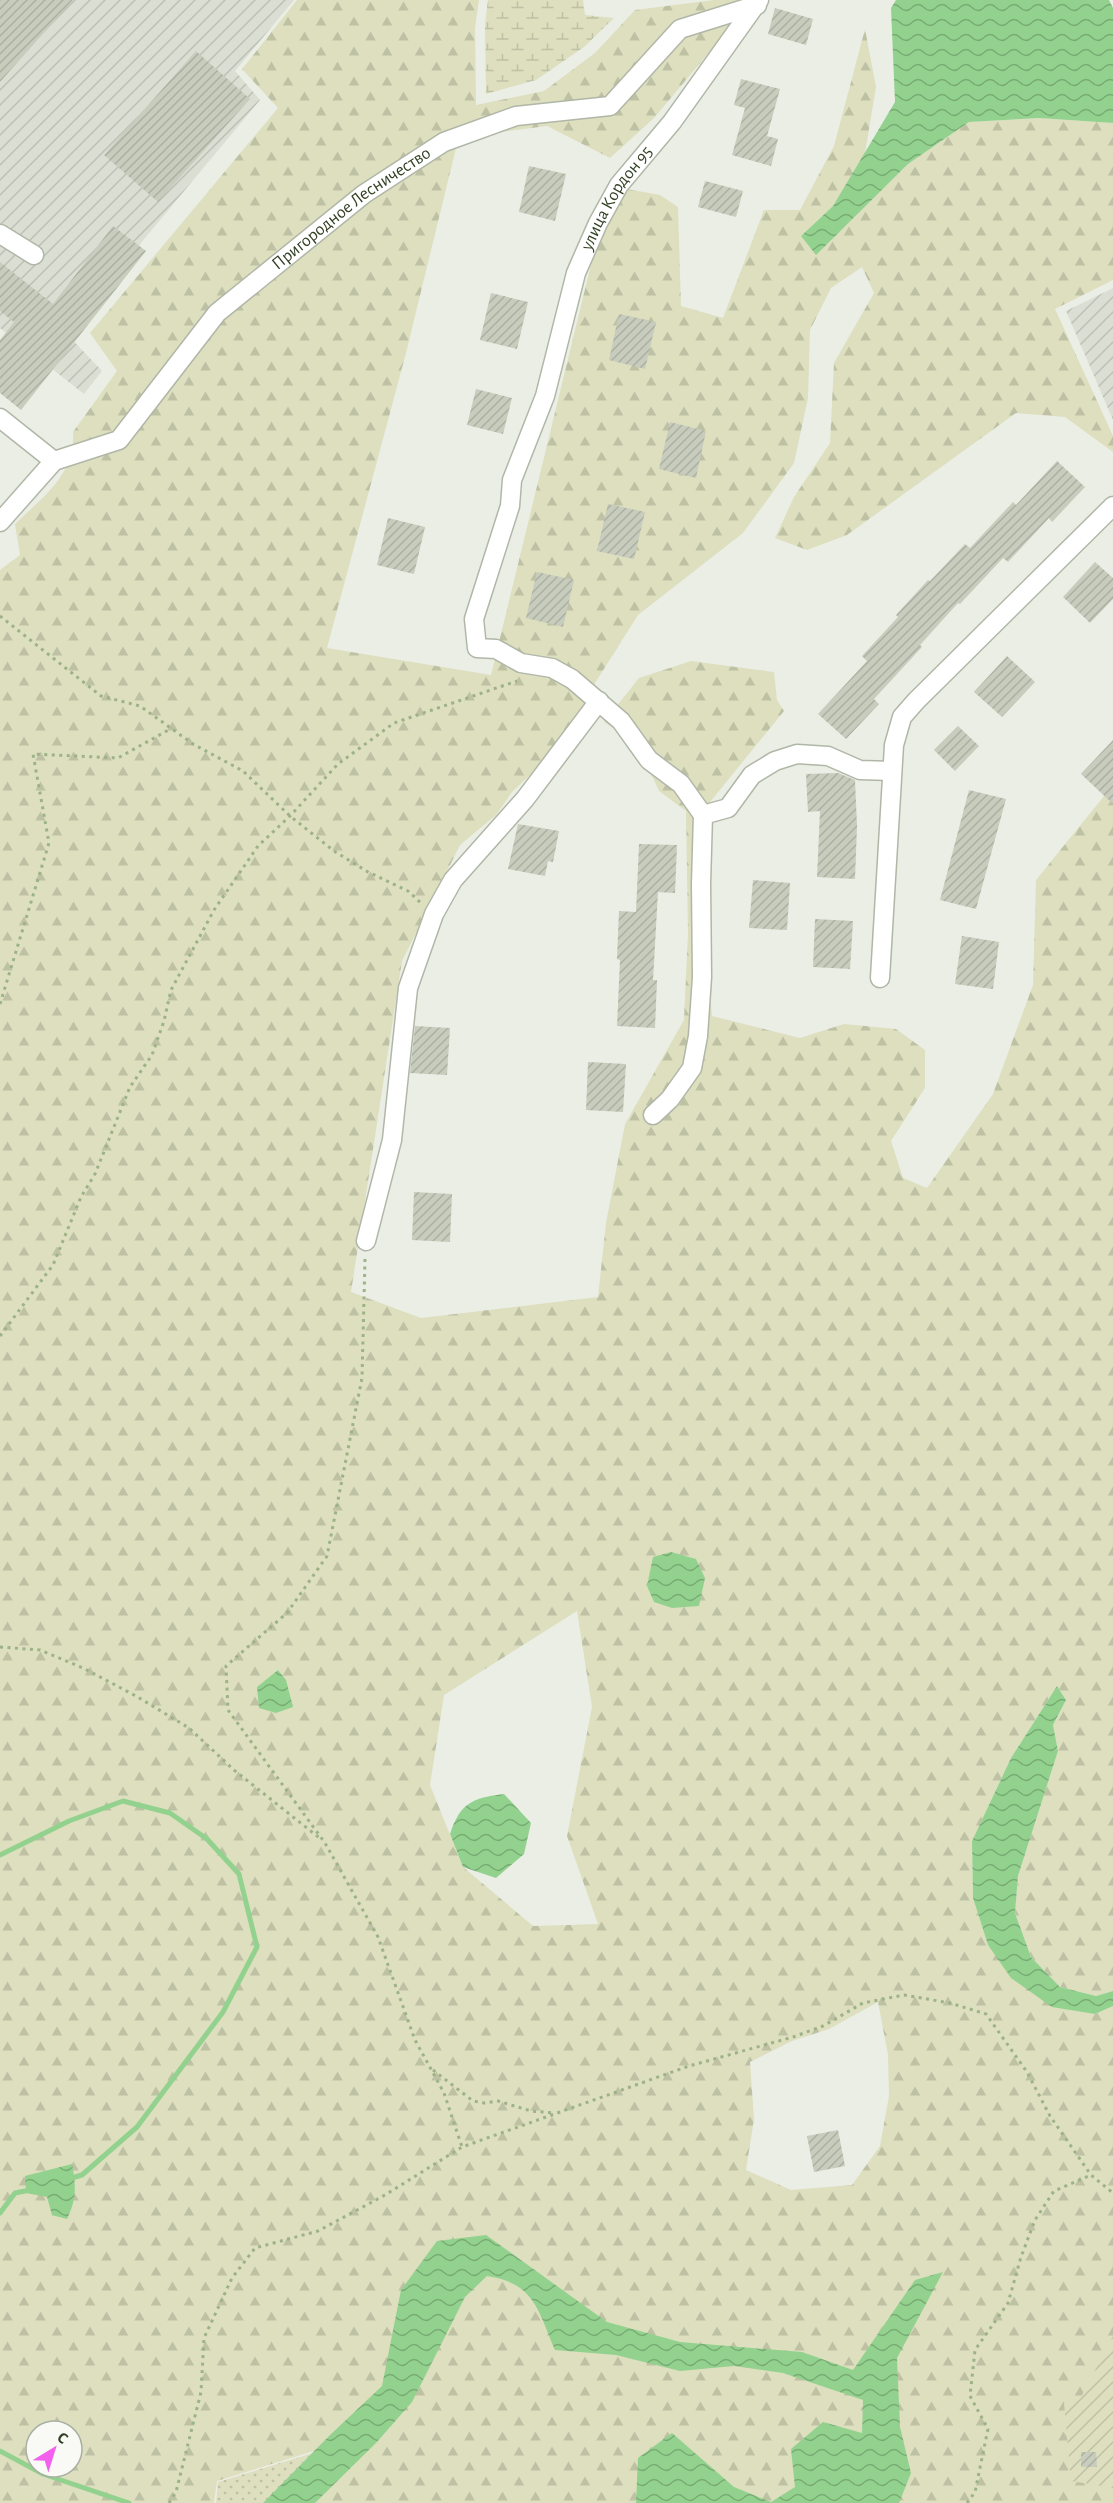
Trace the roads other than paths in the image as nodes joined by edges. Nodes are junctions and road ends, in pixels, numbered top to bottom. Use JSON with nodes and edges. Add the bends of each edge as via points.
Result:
{"nodes":[{"id":1,"x":758,"y":3,"type":"edge"},
{"id":2,"x":0,"y":234,"type":"edge"},
{"id":3,"x":34,"y":255,"type":"dead end"},
{"id":4,"x":0,"y":418,"type":"edge"},
{"id":5,"x":54,"y":461,"type":"junction"},
{"id":6,"x":1113,"y":506,"type":"edge"},
{"id":7,"x":0,"y":522,"type":"edge"},
{"id":8,"x":599,"y":701,"type":"junction"},
{"id":9,"x":892,"y":771,"type":"junction"},
{"id":10,"x":703,"y":814,"type":"junction"},
{"id":11,"x":880,"y":978,"type":"dead end"},
{"id":12,"x":653,"y":1115,"type":"dead end"},
{"id":13,"x":366,"y":1241,"type":"road end"}],
"edges":[{"from":1,"to":5,"type":"street","name":"Пригородное Лесничество","via":[[680,29],[610,106],[516,116],[444,142],[364,194],[217,313],[119,440]]},
{"from":1,"to":8,"type":"street","name":"улица Кордон 95","via":[[672,122],[619,185],[598,223],[576,273],[545,396],[512,480],[510,506],[474,619],[477,648],[496,649],[521,663],[552,668]]},
{"from":2,"to":3,"type":"street"},
{"from":4,"to":5,"type":"street"},
{"from":5,"to":7,"type":"street"},
{"from":6,"to":9,"type":"street","via":[[902,717]]},
{"from":8,"to":10,"type":"street","via":[[621,722],[649,760],[681,784]]},
{"from":8,"to":13,"type":"street","via":[[525,799],[453,880],[434,914],[408,988],[392,1140]]},
{"from":9,"to":10,"type":"street","via":[[860,770],[828,756],[796,754],[752,775],[728,808]]},
{"from":9,"to":11,"type":"street"},
{"from":10,"to":12,"type":"street","via":[[699,1036],[692,1068]]}]}
